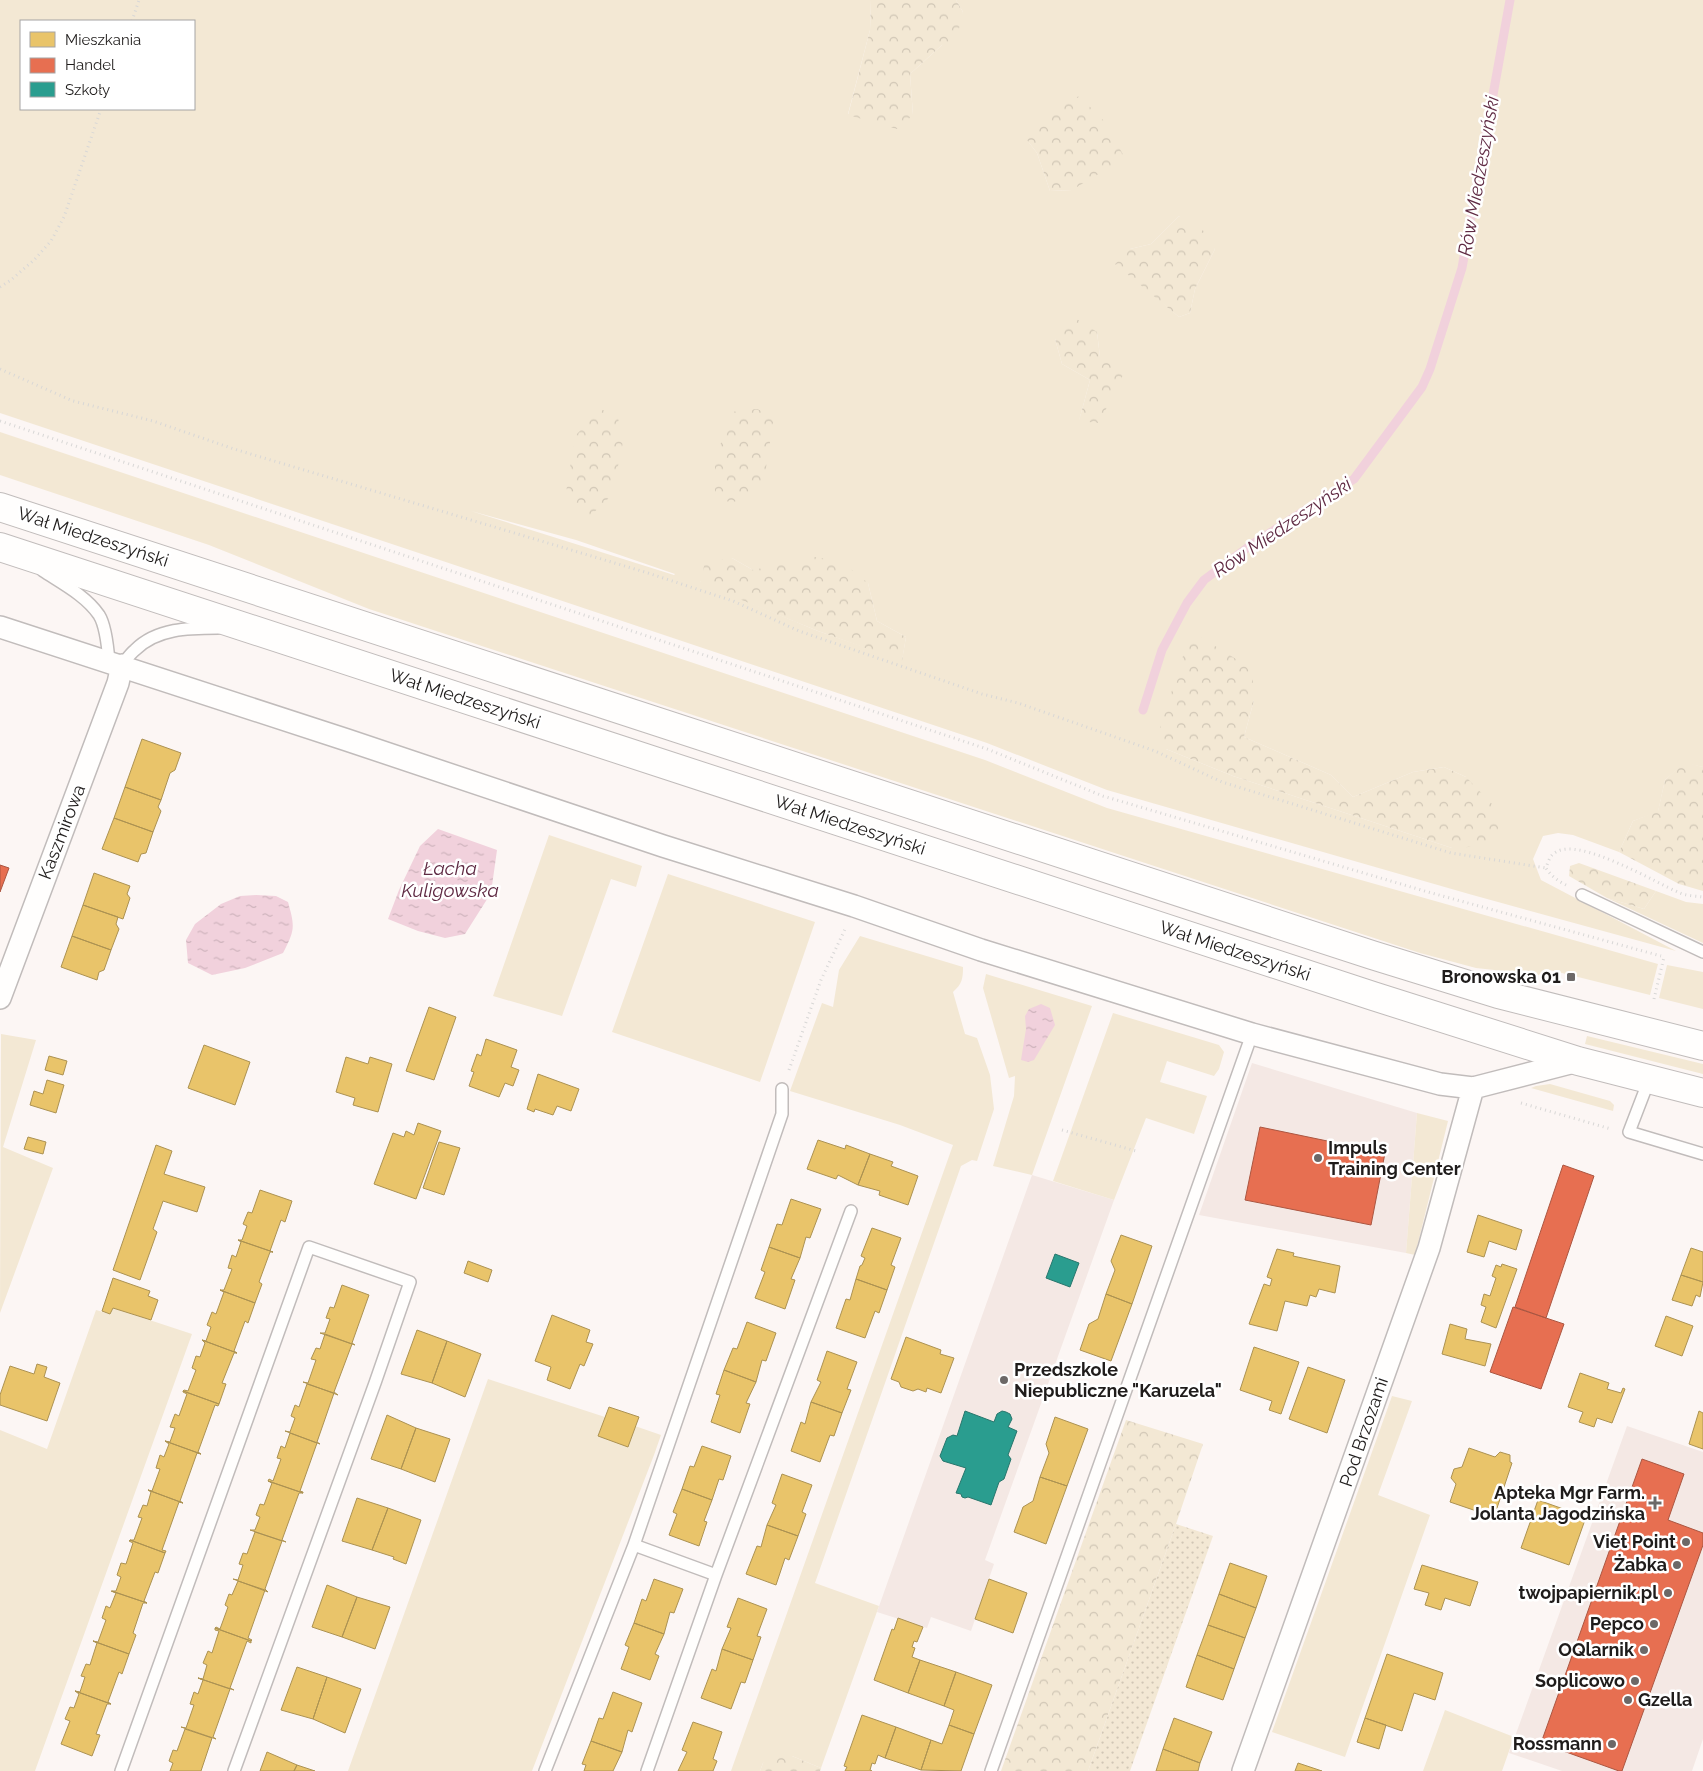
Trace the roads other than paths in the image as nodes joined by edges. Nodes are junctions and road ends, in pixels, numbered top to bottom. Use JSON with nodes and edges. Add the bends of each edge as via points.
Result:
{"nodes":[{"id":1,"x":0,"y":498,"type":"edge"},
{"id":2,"x":0,"y":507,"type":"edge"},
{"id":3,"x":48,"y":522,"type":"junction"},
{"id":4,"x":6,"y":549,"type":"edge"},
{"id":5,"x":0,"y":627,"type":"edge"},
{"id":6,"x":247,"y":628,"type":"junction"},
{"id":7,"x":116,"y":664,"type":"junction"},
{"id":8,"x":1582,"y":894,"type":"road end"},
{"id":9,"x":1703,"y":952,"type":"edge"},
{"id":10,"x":0,"y":998,"type":"edge"},
{"id":11,"x":1252,"y":1034,"type":"junction"},
{"id":12,"x":1703,"y":1046,"type":"edge"},
{"id":13,"x":1578,"y":1061,"type":"junction"},
{"id":14,"x":1649,"y":1080,"type":"junction"},
{"id":15,"x":1473,"y":1088,"type":"junction"},
{"id":16,"x":782,"y":1089,"type":"road end"},
{"id":17,"x":1703,"y":1093,"type":"edge"},
{"id":18,"x":1703,"y":1154,"type":"edge"},
{"id":19,"x":851,"y":1211,"type":"dead end"},
{"id":20,"x":634,"y":1546,"type":"junction"},
{"id":21,"x":716,"y":1575,"type":"junction"},
{"id":22,"x":121,"y":1771,"type":"edge"},
{"id":23,"x":234,"y":1771,"type":"edge"},
{"id":24,"x":545,"y":1771,"type":"edge"},
{"id":25,"x":647,"y":1771,"type":"edge"},
{"id":26,"x":991,"y":1771,"type":"edge"},
{"id":27,"x":1243,"y":1771,"type":"edge"}],
"edges":[{"from":1,"to":3,"type":"lane"},
{"from":2,"to":3,"type":"main road","name":"Wał Miedzeszyński"},
{"from":3,"to":12,"type":"main road","name":"Wał Miedzeszyński","via":[[1372,956],[1498,994]]},
{"from":4,"to":6,"type":"main road","name":"Wał Miedzeszyński"},
{"from":4,"to":7,"type":"lane","via":[[83,598],[100,617]]},
{"from":5,"to":7,"type":"street"},
{"from":6,"to":7,"type":"lane","via":[[184,628],[159,634]]},
{"from":6,"to":13,"type":"main road","name":"Wał Miedzeszyński"},
{"from":7,"to":10,"type":"street","name":"Kaszmirowa","via":[[118,683]]},
{"from":7,"to":11,"type":"street","via":[[981,950]]},
{"from":8,"to":9,"type":"lane"},
{"from":11,"to":15,"type":"street","via":[[1440,1084]]},
{"from":11,"to":26,"type":"lane"},
{"from":13,"to":14,"type":"main road","name":"Wał Miedzeszyński"},
{"from":13,"to":15,"type":"street"},
{"from":14,"to":17,"type":"main road","name":"Wał Miedzeszyński"},
{"from":14,"to":18,"type":"lane","via":[[1629,1132]]},
{"from":15,"to":27,"type":"street","name":"Pod Brzozami","via":[[1429,1248]]},
{"from":16,"to":20,"type":"lane","via":[[782,1114]]},
{"from":19,"to":21,"type":"lane"},
{"from":20,"to":21,"type":"lane"},
{"from":20,"to":24,"type":"lane"},
{"from":21,"to":25,"type":"lane"},
{"from":22,"to":23,"type":"lane","via":[[308,1247],[410,1282]]}]}
